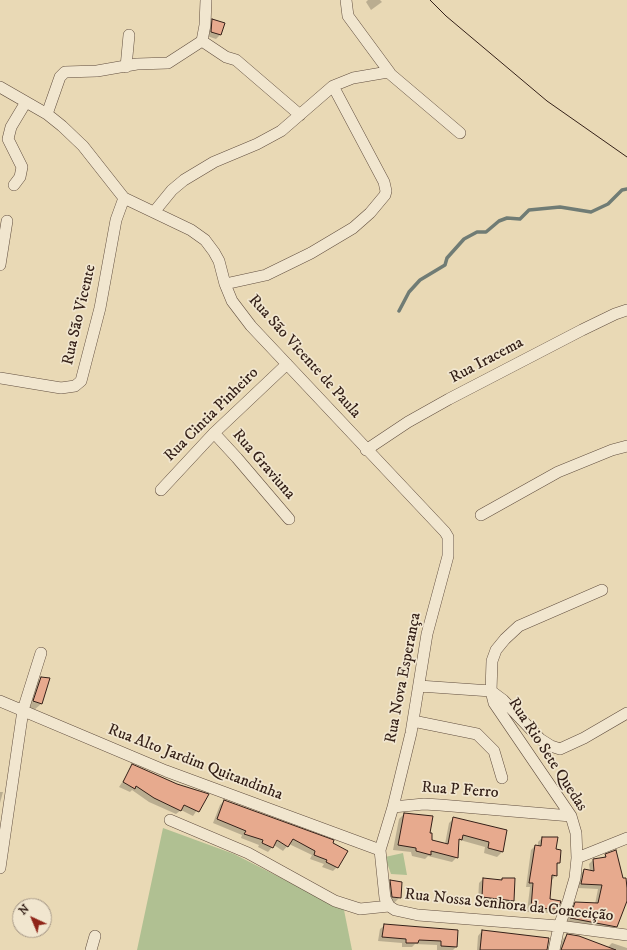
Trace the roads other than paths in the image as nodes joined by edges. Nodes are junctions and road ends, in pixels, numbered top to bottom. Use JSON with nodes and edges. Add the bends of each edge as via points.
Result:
{"nodes":[{"id":1,"x":206,"y":0,"type":"edge"},
{"id":2,"x":346,"y":0,"type":"edge"},
{"id":3,"x":129,"y":35,"type":"dead end"},
{"id":4,"x":202,"y":41,"type":"junction"},
{"id":5,"x":126,"y":67,"type":"junction"},
{"id":6,"x":390,"y":74,"type":"junction"},
{"id":7,"x":0,"y":86,"type":"edge"},
{"id":8,"x":333,"y":86,"type":"junction"},
{"id":9,"x":26,"y":102,"type":"junction"},
{"id":10,"x":46,"y":114,"type":"junction"},
{"id":11,"x":300,"y":115,"type":"junction"},
{"id":12,"x":460,"y":133,"type":"dead end"},
{"id":13,"x":14,"y":185,"type":"dead end"},
{"id":14,"x":124,"y":198,"type":"junction"},
{"id":15,"x":154,"y":212,"type":"junction"},
{"id":16,"x":7,"y":221,"type":"dead end"},
{"id":17,"x":0,"y":265,"type":"edge"},
{"id":18,"x":225,"y":284,"type":"junction"},
{"id":19,"x":627,"y":310,"type":"edge"},
{"id":20,"x":287,"y":364,"type":"junction"},
{"id":21,"x":0,"y":378,"type":"edge"},
{"id":22,"x":214,"y":433,"type":"junction"},
{"id":23,"x":627,"y":446,"type":"edge"},
{"id":24,"x":366,"y":450,"type":"junction"},
{"id":25,"x":161,"y":490,"type":"dead end"},
{"id":26,"x":481,"y":515,"type":"dead end"},
{"id":27,"x":289,"y":519,"type":"dead end"},
{"id":28,"x":448,"y":556,"type":"joint"},
{"id":29,"x":602,"y":590,"type":"dead end"},
{"id":30,"x":41,"y":653,"type":"dead end"},
{"id":31,"x":419,"y":686,"type":"junction"},
{"id":32,"x":491,"y":691,"type":"junction"},
{"id":33,"x":0,"y":701,"type":"edge"},
{"id":34,"x":23,"y":710,"type":"junction"},
{"id":35,"x":627,"y":713,"type":"edge"},
{"id":36,"x":413,"y":721,"type":"junction"},
{"id":37,"x":502,"y":778,"type":"dead end"},
{"id":38,"x":393,"y":807,"type":"junction"},
{"id":39,"x":571,"y":816,"type":"junction"},
{"id":40,"x":170,"y":820,"type":"dead end"},
{"id":41,"x":627,"y":838,"type":"edge"},
{"id":42,"x":380,"y":850,"type":"junction"},
{"id":43,"x":577,"y":858,"type":"junction"},
{"id":44,"x":0,"y":868,"type":"edge"},
{"id":45,"x":389,"y":906,"type":"junction"},
{"id":46,"x":559,"y":926,"type":"junction"},
{"id":47,"x":627,"y":935,"type":"edge"},
{"id":48,"x":95,"y":936,"type":"dead end"},
{"id":49,"x":91,"y":950,"type":"edge"},
{"id":50,"x":554,"y":950,"type":"edge"}],
"edges":[{"from":1,"to":4,"type":"street"},
{"from":2,"to":6,"type":"street","via":[[348,16]]},
{"from":3,"to":5,"type":"street"},
{"from":4,"to":5,"type":"street","via":[[168,63]]},
{"from":4,"to":11,"type":"street","via":[[226,57],[239,62]]},
{"from":5,"to":10,"type":"street","via":[[69,71],[61,74]]},
{"from":6,"to":8,"type":"street","via":[[371,74]]},
{"from":6,"to":12,"type":"street"},
{"from":7,"to":9,"type":"street","name":"Rua São Vicente de Paula"},
{"from":8,"to":11,"type":"street"},
{"from":8,"to":18,"type":"street","via":[[384,182],[385,195],[353,228],[311,253],[266,275]]},
{"from":9,"to":10,"type":"street","name":"Rua São Vicente de Paula"},
{"from":9,"to":13,"type":"street","via":[[11,127],[8,139],[22,167],[20,177]]},
{"from":10,"to":14,"type":"street","name":"Rua São Vicente de Paula","via":[[83,146]]},
{"from":11,"to":15,"type":"street","via":[[269,138],[214,162],[184,180]]},
{"from":14,"to":15,"type":"street","name":"Rua São Vicente de Paula"},
{"from":14,"to":21,"type":"street","name":"Rua São Vicente","via":[[116,220],[100,308],[81,381],[75,386],[61,388]]},
{"from":15,"to":18,"type":"street","name":"Rua São Vicente de Paula","via":[[191,230],[205,240],[219,261]]},
{"from":16,"to":17,"type":"street"},
{"from":18,"to":20,"type":"street","name":"Rua São Vicente de Paula","via":[[239,311]]},
{"from":19,"to":24,"type":"street","name":"Rua Iracema","via":[[582,330],[449,399]]},
{"from":20,"to":22,"type":"street","name":"Rua Cintia Pinheiro"},
{"from":20,"to":24,"type":"street","name":"Rua São Vicente de Paula"},
{"from":22,"to":25,"type":"street","name":"Rua Cintia Pinheiro"},
{"from":22,"to":27,"type":"street","name":"Rua Graviuna"},
{"from":23,"to":26,"type":"street","via":[[600,454],[558,472]]},
{"from":24,"to":28,"type":"street","name":"Rua São Vicente de Paula","via":[[445,532],[448,537]]},
{"from":28,"to":31,"type":"street","name":"Rua Nova Esperança","via":[[427,634]]},
{"from":29,"to":32,"type":"street","name":"Rua Rio Sete Quedas","via":[[519,626],[504,639],[492,661]]},
{"from":30,"to":34,"type":"street"},
{"from":31,"to":32,"type":"street"},
{"from":31,"to":36,"type":"street","name":"Rua Nova Esperança"},
{"from":32,"to":35,"type":"street","via":[[540,739],[560,749]]},
{"from":32,"to":39,"type":"street","name":"Rua Rio Sete Quedas","via":[[499,712]]},
{"from":33,"to":34,"type":"street","name":"Rua Alto Jardim Quitandinha"},
{"from":34,"to":42,"type":"street","name":"Rua Alto Jardim Quitandinha","via":[[166,771]]},
{"from":34,"to":44,"type":"street"},
{"from":36,"to":37,"type":"street","via":[[477,734],[494,751]]},
{"from":36,"to":38,"type":"street","name":"Rua Nova Esperança"},
{"from":38,"to":39,"type":"street","name":"Rua P Ferro","via":[[424,804]]},
{"from":38,"to":42,"type":"street"},
{"from":39,"to":43,"type":"street","name":"Rua Rio Sete Quedas","via":[[576,833]]},
{"from":40,"to":45,"type":"street","name":"Rua Nossa Senhora da Conceição","via":[[248,853],[335,901],[360,909]]},
{"from":41,"to":43,"type":"street"},
{"from":42,"to":45,"type":"street","name":"Rua Nossa Senhora da Conceição","via":[[385,898]]},
{"from":43,"to":46,"type":"street","name":"Rua Rio Sete Quedas","via":[[568,902]]},
{"from":45,"to":46,"type":"street","name":"Rua Nossa Senhora da Conceição","via":[[395,910],[418,915]]},
{"from":46,"to":47,"type":"street","name":"Rua Nossa Senhora da Conceição"},
{"from":46,"to":50,"type":"street","name":"Rua Rio Sete Quedas"},
{"from":48,"to":49,"type":"street"}]}
